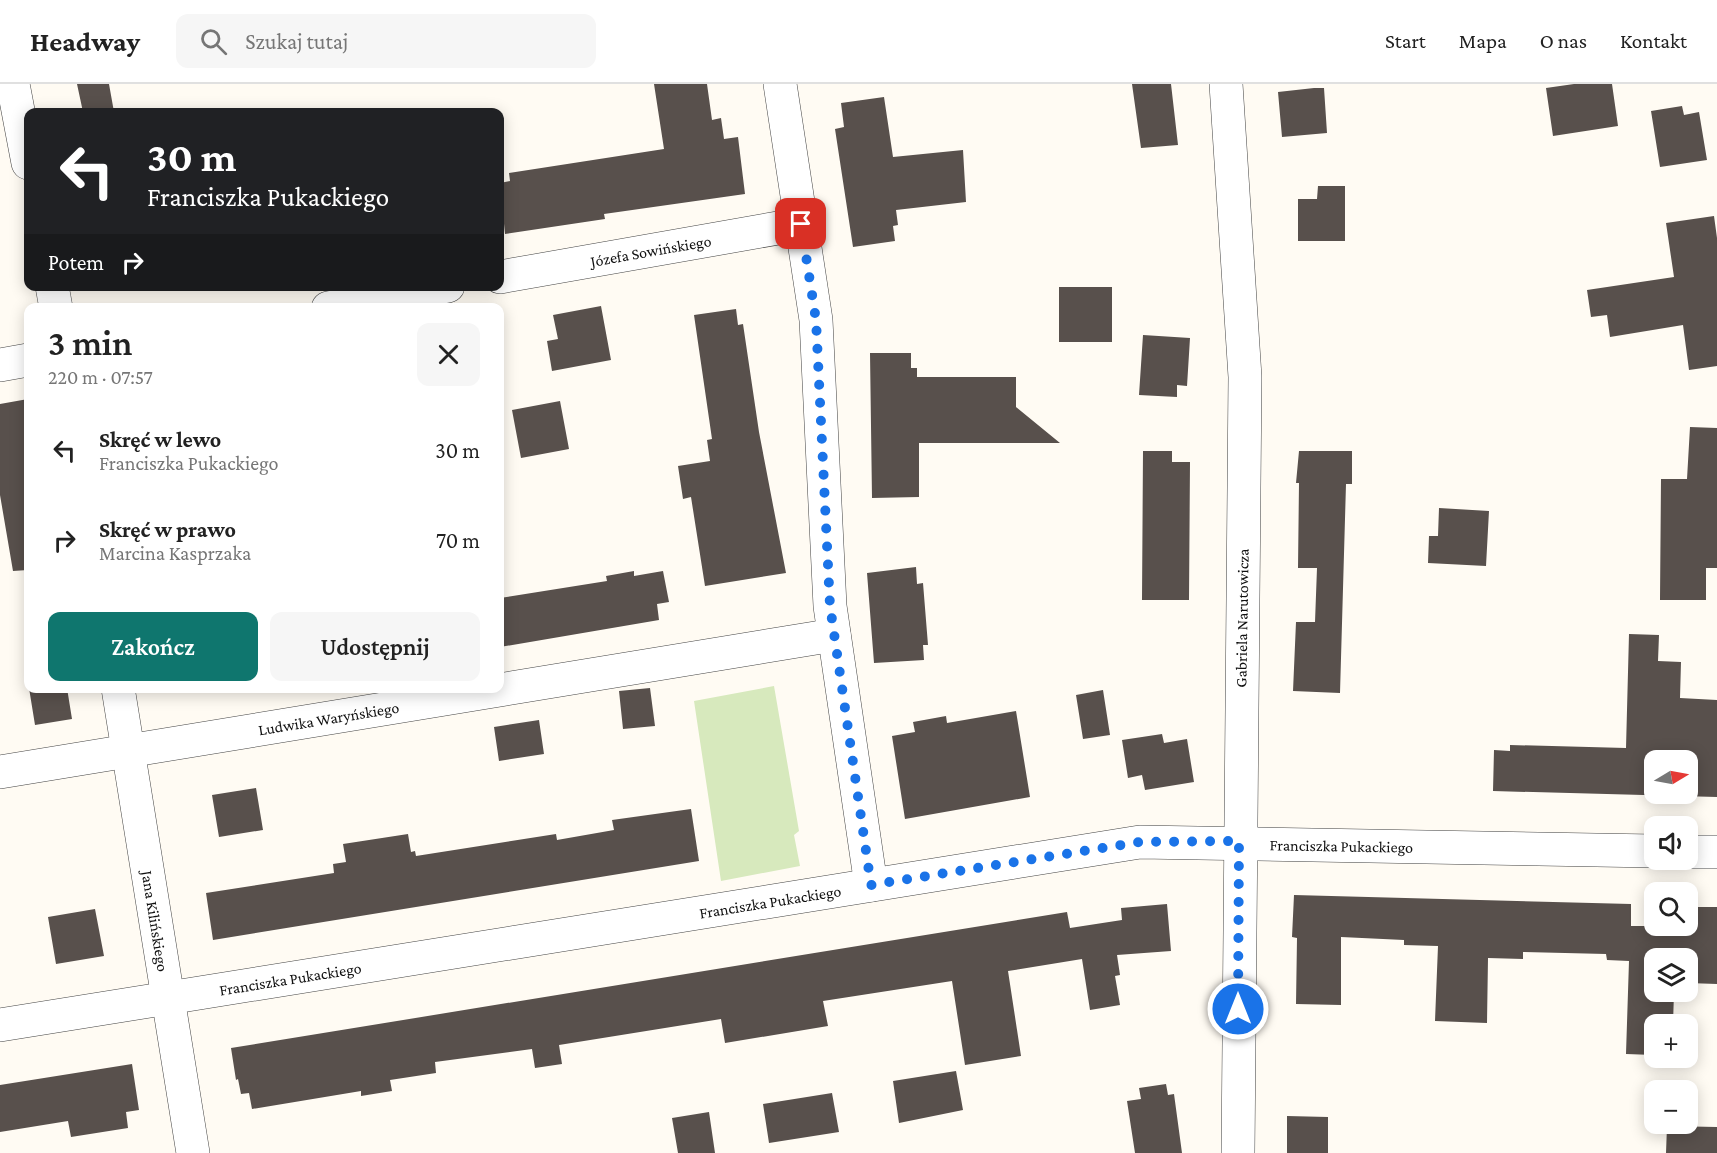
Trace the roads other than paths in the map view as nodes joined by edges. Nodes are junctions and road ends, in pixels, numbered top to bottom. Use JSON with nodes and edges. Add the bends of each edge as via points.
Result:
{"nodes":[{"id":1,"x":13,"y":84,"type":"edge"},
{"id":2,"x":780,"y":84,"type":"edge"},
{"id":3,"x":1226,"y":84,"type":"edge"},
{"id":4,"x":24,"y":142,"type":"edge"},
{"id":5,"x":801,"y":224,"type":"junction"},
{"id":6,"x":504,"y":277,"type":"edge"},
{"id":7,"x":421,"y":291,"type":"edge"},
{"id":8,"x":355,"y":303,"type":"edge"},
{"id":9,"x":24,"y":361,"type":"edge"},
{"id":10,"x":0,"y":365,"type":"edge"},
{"id":11,"x":834,"y":634,"type":"junction"},
{"id":12,"x":504,"y":689,"type":"edge"},
{"id":13,"x":119,"y":693,"type":"edge"},
{"id":14,"x":478,"y":693,"type":"edge"},
{"id":15,"x":128,"y":751,"type":"junction"},
{"id":16,"x":0,"y":771,"type":"edge"},
{"id":17,"x":1239,"y":841,"type":"junction"},
{"id":18,"x":1644,"y":851,"type":"edge"},
{"id":19,"x":1698,"y":852,"type":"edge"},
{"id":20,"x":1717,"y":852,"type":"edge"},
{"id":21,"x":871,"y":885,"type":"junction"},
{"id":22,"x":166,"y":997,"type":"junction"},
{"id":23,"x":0,"y":1025,"type":"edge"},
{"id":24,"x":193,"y":1153,"type":"edge"},
{"id":25,"x":1238,"y":1153,"type":"edge"}],
"edges":[{"from":1,"to":4,"type":"street"},
{"from":2,"to":5,"type":"street"},
{"from":3,"to":17,"type":"street","name":"Gabriela Narutowicza","via":[[1245,377]]},
{"from":5,"to":6,"type":"street","name":"Józefa Sowińskiego"},
{"from":5,"to":11,"type":"street","via":[[816,320]]},
{"from":7,"to":8,"type":"street"},
{"from":9,"to":10,"type":"street"},
{"from":11,"to":12,"type":"street","name":"Ludwika Waryńskiego"},
{"from":11,"to":21,"type":"street"},
{"from":13,"to":15,"type":"street","name":"Jana Kilińskiego"},
{"from":14,"to":15,"type":"street","name":"Ludwika Waryńskiego"},
{"from":15,"to":16,"type":"street","name":"Ludwika Waryńskiego"},
{"from":15,"to":22,"type":"street","name":"Jana Kilińskiego"},
{"from":17,"to":18,"type":"street","name":"Franciszka Pukackiego"},
{"from":17,"to":21,"type":"street","name":"Franciszka Pukackiego","via":[[1140,842]]},
{"from":17,"to":25,"type":"street","name":"Gabriela Narutowicza"},
{"from":19,"to":20,"type":"street"},
{"from":21,"to":22,"type":"street","name":"Franciszka Pukackiego"},
{"from":22,"to":23,"type":"street","name":"Franciszka Pukackiego"},
{"from":22,"to":24,"type":"street","name":"Jana Kilińskiego"}]}
